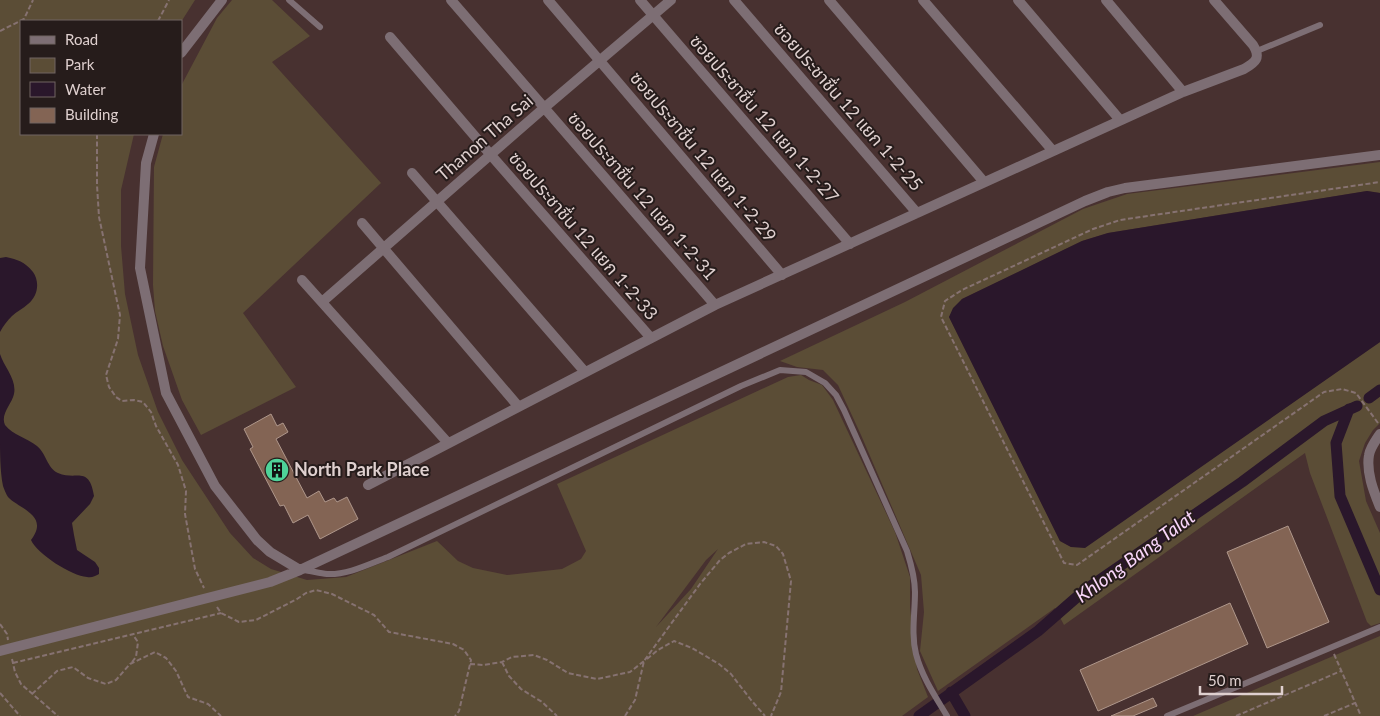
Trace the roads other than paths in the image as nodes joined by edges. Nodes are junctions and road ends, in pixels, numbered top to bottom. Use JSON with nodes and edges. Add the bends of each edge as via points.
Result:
{"nodes":[{"id":1,"x":222,"y":0,"type":"edge"},
{"id":2,"x":289,"y":0,"type":"edge"},
{"id":3,"x":451,"y":0,"type":"edge"},
{"id":4,"x":548,"y":0,"type":"edge"},
{"id":5,"x":640,"y":0,"type":"edge"},
{"id":6,"x":671,"y":0,"type":"edge"},
{"id":7,"x":734,"y":0,"type":"edge"},
{"id":8,"x":829,"y":0,"type":"edge"},
{"id":9,"x":922,"y":0,"type":"edge"},
{"id":10,"x":1018,"y":0,"type":"edge"},
{"id":11,"x":1106,"y":0,"type":"edge"},
{"id":12,"x":1214,"y":0,"type":"edge"},
{"id":13,"x":653,"y":16,"type":"junction"},
{"id":14,"x":1320,"y":25,"type":"dead end"},
{"id":15,"x":320,"y":27,"type":"dead end"},
{"id":16,"x":390,"y":37,"type":"dead end"},
{"id":17,"x":182,"y":52,"type":"edge"},
{"id":18,"x":1257,"y":52,"type":"junction"},
{"id":19,"x":600,"y":61,"type":"junction"},
{"id":20,"x":1183,"y":92,"type":"junction"},
{"id":21,"x":544,"y":108,"type":"junction"},
{"id":22,"x":1120,"y":120,"type":"junction"},
{"id":23,"x":154,"y":135,"type":"edge"},
{"id":24,"x":1053,"y":151,"type":"junction"},
{"id":25,"x":490,"y":154,"type":"junction"},
{"id":26,"x":1380,"y":155,"type":"edge"},
{"id":27,"x":412,"y":173,"type":"dead end"},
{"id":28,"x":984,"y":182,"type":"junction"},
{"id":29,"x":437,"y":202,"type":"junction"},
{"id":30,"x":918,"y":213,"type":"junction"},
{"id":31,"x":362,"y":223,"type":"dead end"},
{"id":32,"x":850,"y":244,"type":"junction"},
{"id":33,"x":385,"y":248,"type":"junction"},
{"id":34,"x":782,"y":275,"type":"junction"},
{"id":35,"x":302,"y":280,"type":"dead end"},
{"id":36,"x":322,"y":302,"type":"junction"},
{"id":37,"x":715,"y":305,"type":"junction"},
{"id":38,"x":651,"y":338,"type":"junction"},
{"id":39,"x":585,"y":372,"type":"junction"},
{"id":40,"x":518,"y":406,"type":"junction"},
{"id":41,"x":1380,"y":434,"type":"edge"},
{"id":42,"x":448,"y":443,"type":"junction"},
{"id":43,"x":368,"y":484,"type":"dead end"},
{"id":44,"x":1380,"y":508,"type":"edge"},
{"id":45,"x":300,"y":570,"type":"junction"},
{"id":46,"x":1380,"y":627,"type":"edge"},
{"id":47,"x":5,"y":650,"type":"edge"},
{"id":48,"x":946,"y":714,"type":"edge"},
{"id":49,"x":1167,"y":716,"type":"edge"}],
"edges":[{"from":1,"to":17,"type":"street"},
{"from":2,"to":15,"type":"lane"},
{"from":3,"to":21,"type":"street","name":"ซอยประชาชื่น 12 แยก 1-2-31"},
{"from":4,"to":19,"type":"street","name":"ซอยประชาชื่น 12 แยก 1-2-29"},
{"from":5,"to":13,"type":"street","name":"ซอยประชาชื่น 12 แยก 1-2-27"},
{"from":6,"to":13,"type":"street","name":"Thanon Tha Sai"},
{"from":7,"to":30,"type":"street","name":"ซอยประชาชื่น 12 แยก 1-2-25"},
{"from":8,"to":28,"type":"street"},
{"from":9,"to":24,"type":"street"},
{"from":10,"to":22,"type":"street"},
{"from":11,"to":20,"type":"street"},
{"from":12,"to":18,"type":"street"},
{"from":13,"to":19,"type":"street","name":"Thanon Tha Sai"},
{"from":13,"to":32,"type":"street","name":"ซอยประชาชื่น 12 แยก 1-2-27"},
{"from":14,"to":18,"type":"lane"},
{"from":16,"to":25,"type":"street","name":"ซอยประชาชื่น 12 แยก 1-2-33"},
{"from":18,"to":20,"type":"street","via":[[1257,59],[1244,69]]},
{"from":19,"to":21,"type":"street","name":"Thanon Tha Sai"},
{"from":19,"to":34,"type":"street","name":"ซอยประชาชื่น 12 แยก 1-2-29"},
{"from":20,"to":22,"type":"street"},
{"from":21,"to":25,"type":"street","name":"Thanon Tha Sai"},
{"from":21,"to":37,"type":"street","name":"ซอยประชาชื่น 12 แยก 1-2-31"},
{"from":22,"to":24,"type":"street"},
{"from":23,"to":45,"type":"street","via":[[146,163],[140,268],[166,393],[215,486],[257,540]]},
{"from":24,"to":28,"type":"street"},
{"from":25,"to":29,"type":"street","name":"Thanon Tha Sai"},
{"from":25,"to":38,"type":"street","name":"ซอยประชาชื่น 12 แยก 1-2-33"},
{"from":26,"to":45,"type":"street","via":[[1108,192]]},
{"from":27,"to":29,"type":"street"},
{"from":28,"to":30,"type":"street"},
{"from":29,"to":33,"type":"street","name":"Thanon Tha Sai"},
{"from":29,"to":39,"type":"street"},
{"from":30,"to":32,"type":"street"},
{"from":31,"to":33,"type":"street"},
{"from":32,"to":34,"type":"street"},
{"from":33,"to":36,"type":"street","name":"Thanon Tha Sai"},
{"from":33,"to":40,"type":"street"},
{"from":34,"to":37,"type":"street"},
{"from":35,"to":36,"type":"street"},
{"from":36,"to":42,"type":"street"},
{"from":37,"to":38,"type":"street"},
{"from":38,"to":39,"type":"street"},
{"from":39,"to":40,"type":"street"},
{"from":40,"to":42,"type":"street"},
{"from":41,"to":44,"type":"street","via":[[1369,455],[1369,471]]},
{"from":42,"to":43,"type":"street"},
{"from":45,"to":47,"type":"street","via":[[270,582]]},
{"from":45,"to":48,"type":"lane","via":[[328,574],[345,572],[388,557],[741,386],[780,370],[806,372],[825,383],[840,403],[907,551],[915,590],[913,623],[916,653],[924,678]]},
{"from":46,"to":49,"type":"lane"}]}
